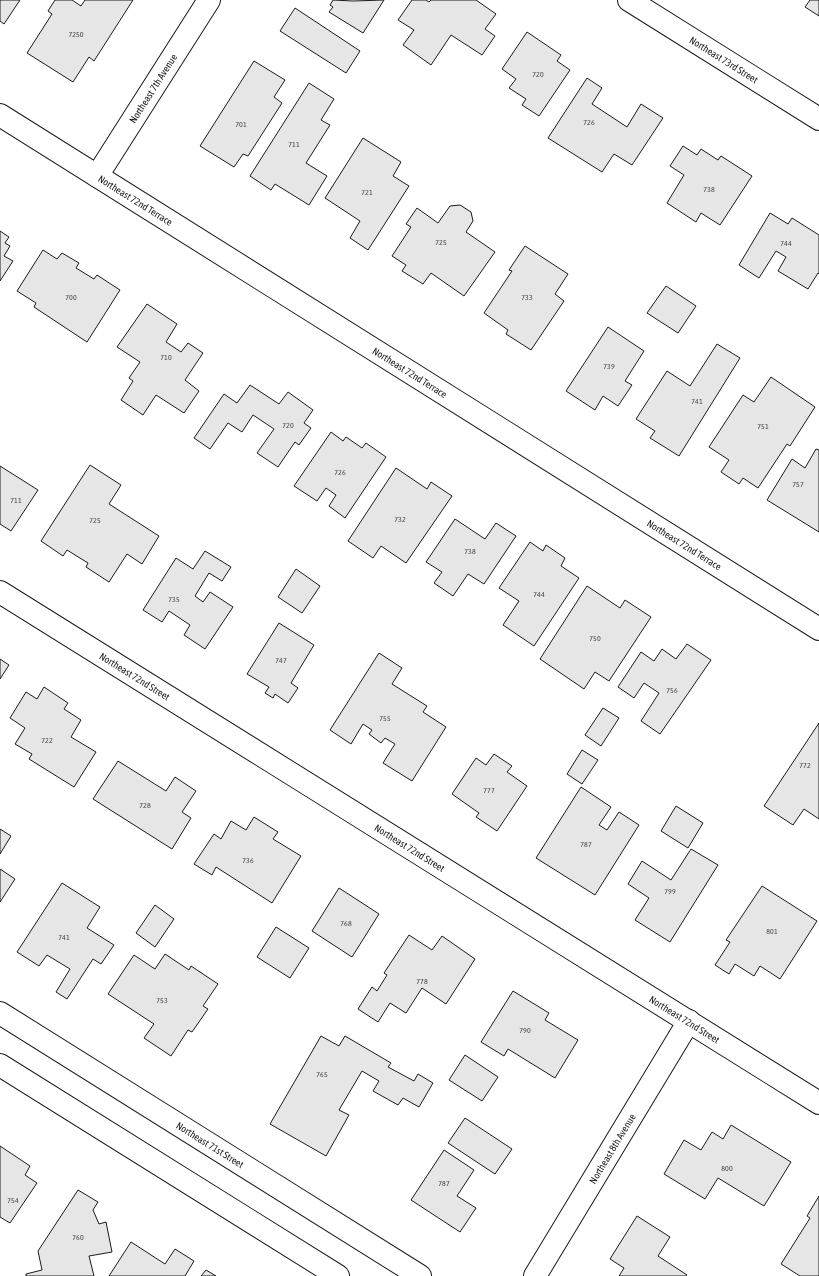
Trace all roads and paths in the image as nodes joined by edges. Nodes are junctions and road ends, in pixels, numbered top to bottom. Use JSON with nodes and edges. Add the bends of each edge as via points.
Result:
{"nodes":[{"id":1,"x":209,"y":0,"type":"edge"},
{"id":2,"x":629,"y":0,"type":"edge"},
{"id":3,"x":0,"y":115,"type":"edge"},
{"id":4,"x":819,"y":119,"type":"edge"},
{"id":5,"x":97,"y":176,"type":"junction"},
{"id":6,"x":0,"y":592,"type":"edge"},
{"id":7,"x":819,"y":630,"type":"edge"},
{"id":8,"x":0,"y":1013,"type":"edge"},
{"id":9,"x":689,"y":1021,"type":"junction"},
{"id":10,"x":0,"y":1065,"type":"edge"},
{"id":11,"x":819,"y":1103,"type":"edge"},
{"id":12,"x":338,"y":1276,"type":"edge"},
{"id":13,"x":420,"y":1276,"type":"edge"},
{"id":14,"x":535,"y":1276,"type":"edge"}],
"edges":[{"from":1,"to":5,"type":"street","name":"Northeast 7th Avenue"},
{"from":2,"to":4,"type":"street","name":"Northeast 73rd Street"},
{"from":3,"to":5,"type":"street","name":"Northeast 72nd Terrace"},
{"from":5,"to":7,"type":"street","name":"Northeast 72nd Terrace"},
{"from":6,"to":9,"type":"street","name":"Northeast 72nd Street"},
{"from":8,"to":13,"type":"street","name":"Northeast 71st Street"},
{"from":9,"to":11,"type":"street","name":"Northeast 72nd Street"},
{"from":9,"to":14,"type":"street","name":"Northeast 8th Avenue"},
{"from":10,"to":12,"type":"street"}]}
